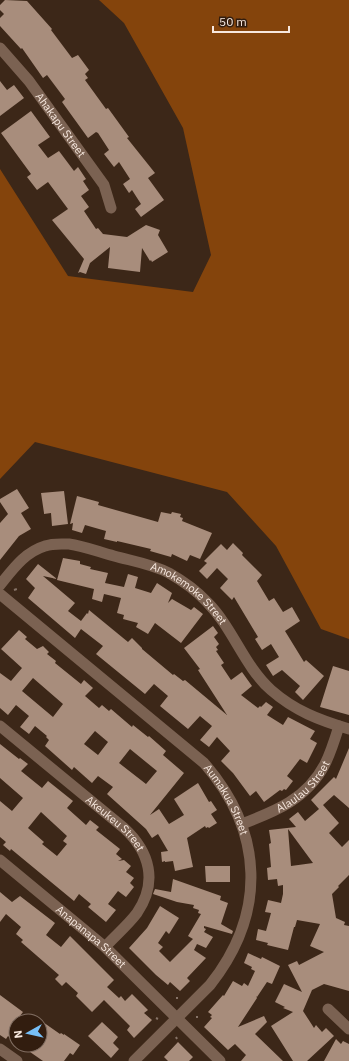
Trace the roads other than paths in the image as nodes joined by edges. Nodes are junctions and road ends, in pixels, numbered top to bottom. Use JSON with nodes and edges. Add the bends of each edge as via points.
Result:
{"nodes":[{"id":1,"x":0,"y":48,"type":"edge"},
{"id":2,"x":111,"y":208,"type":"dead end"},
{"id":3,"x":0,"y":585,"type":"edge"},
{"id":4,"x":0,"y":594,"type":"edge"},
{"id":5,"x":0,"y":726,"type":"edge"},
{"id":6,"x":344,"y":728,"type":"edge"},
{"id":7,"x":242,"y":824,"type":"junction"},
{"id":8,"x":0,"y":860,"type":"edge"},
{"id":9,"x":105,"y":947,"type":"junction"},
{"id":10,"x":328,"y":1009,"type":"dead end"},
{"id":11,"x":177,"y":1018,"type":"junction"},
{"id":12,"x":349,"y":1029,"type":"edge"},
{"id":13,"x":0,"y":1049,"type":"edge"},
{"id":14,"x":17,"y":1061,"type":"edge"},
{"id":15,"x":134,"y":1061,"type":"edge"},
{"id":16,"x":220,"y":1061,"type":"edge"}],
"edges":[{"from":1,"to":2,"type":"street","name":"Ahakapu Street","via":[[29,81],[104,185]]},
{"from":3,"to":6,"type":"street","name":"Amokemoke Street","via":[[29,554],[56,544],[80,546],[153,566],[198,592],[226,625],[250,665],[270,689],[305,714]]},
{"from":4,"to":7,"type":"street","name":"Aumakua Street","via":[[204,763],[225,790]]},
{"from":5,"to":9,"type":"street","name":"Akeukeu Street","via":[[124,828],[140,845],[149,874],[146,894],[136,914]]},
{"from":6,"to":7,"type":"street","name":"Alaulau Street","via":[[325,764],[308,787],[289,804]]},
{"from":7,"to":11,"type":"street","name":"Aumakua Street","via":[[251,875],[249,902],[241,933],[220,972]]},
{"from":8,"to":9,"type":"street","name":"Anapanapa Street"},
{"from":9,"to":11,"type":"street","name":"Anapanapa Street"},
{"from":10,"to":12,"type":"street"},
{"from":11,"to":15,"type":"street","name":"Aumakua Street"},
{"from":11,"to":16,"type":"street"},
{"from":13,"to":14,"type":"street"}]}
